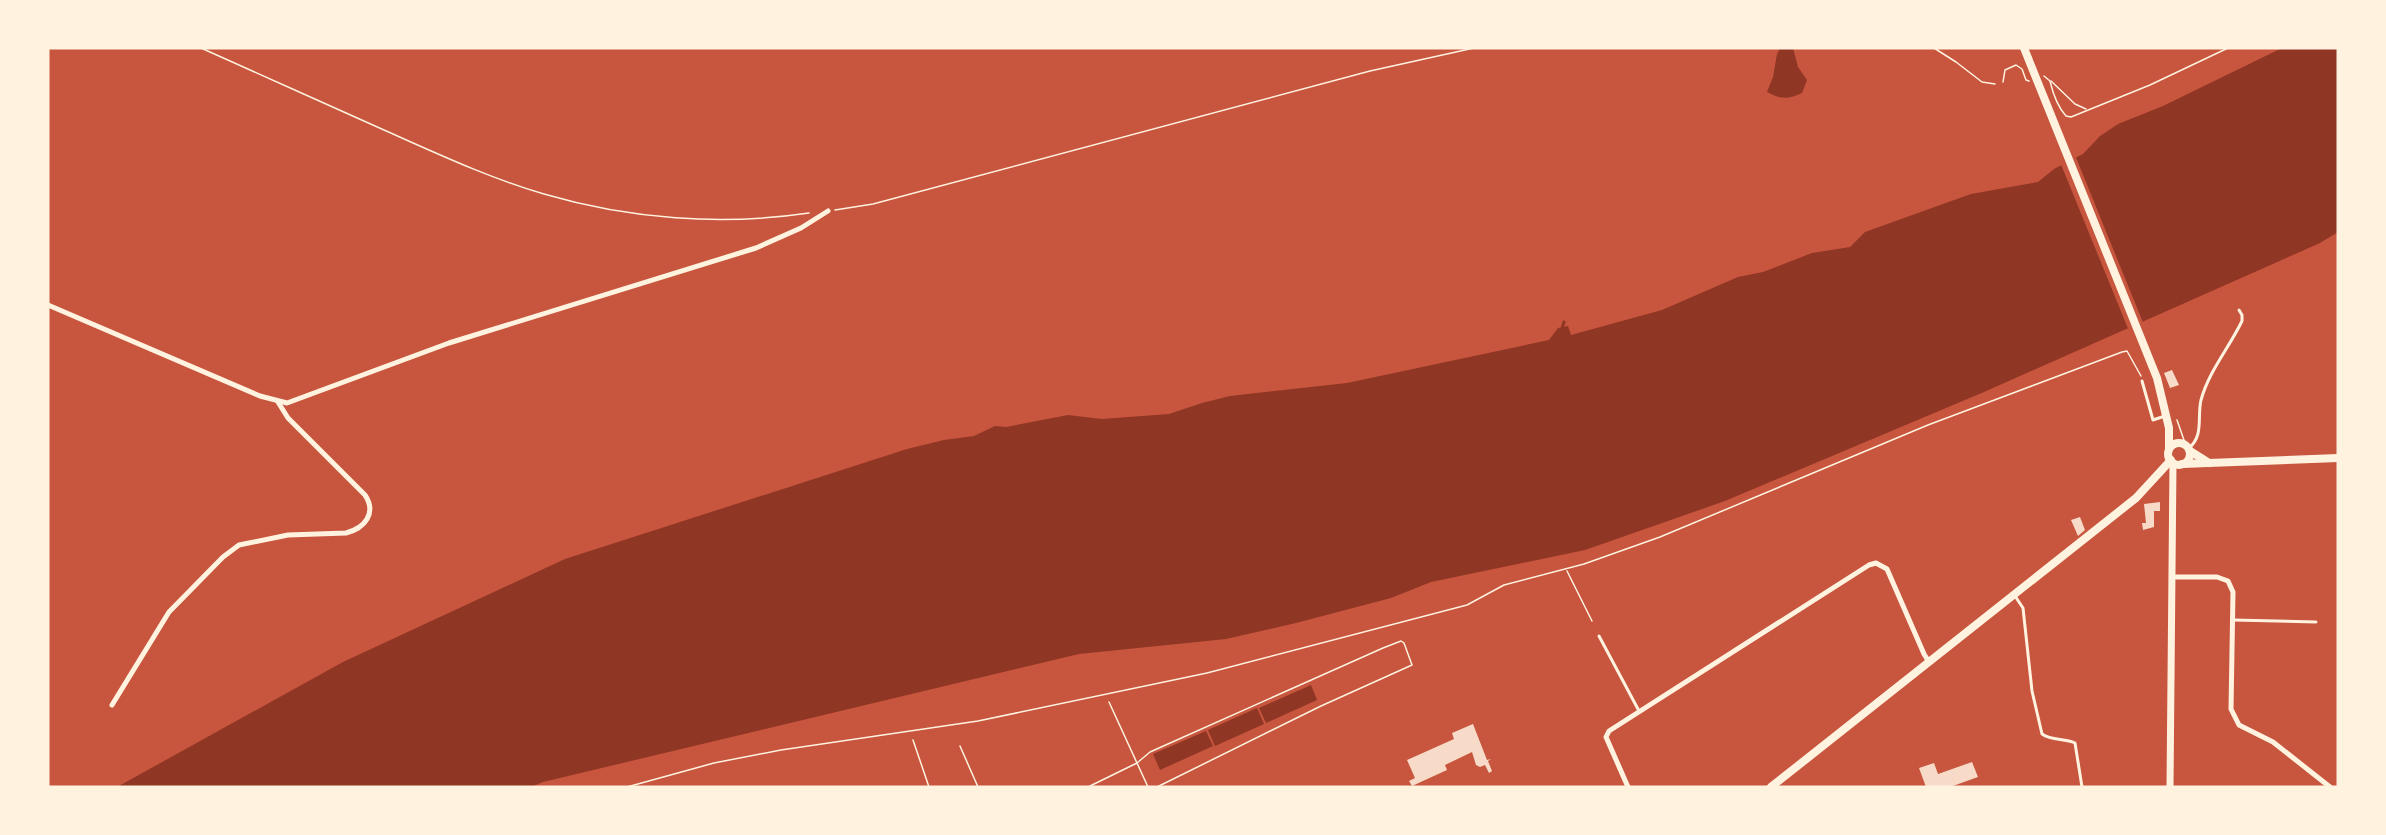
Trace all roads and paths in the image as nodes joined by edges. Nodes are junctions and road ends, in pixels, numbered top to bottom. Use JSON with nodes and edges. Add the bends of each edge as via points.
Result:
{"nodes":[{"id":1,"x":201,"y":48,"type":"edge"},
{"id":2,"x":1474,"y":48,"type":"edge"},
{"id":3,"x":1934,"y":48,"type":"edge"},
{"id":4,"x":2024,"y":48,"type":"edge"},
{"id":5,"x":2228,"y":48,"type":"edge"},
{"id":6,"x":2044,"y":76,"type":"dead end"},
{"id":7,"x":2026,"y":80,"type":"dead end"},
{"id":8,"x":2050,"y":81,"type":"junction"},
{"id":9,"x":2003,"y":82,"type":"dead end"},
{"id":10,"x":1995,"y":84,"type":"dead end"},
{"id":11,"x":2087,"y":110,"type":"junction"},
{"id":12,"x":828,"y":210,"type":"joint"},
{"id":13,"x":809,"y":213,"type":"dead end"},
{"id":14,"x":48,"y":305,"type":"edge"},
{"id":15,"x":2239,"y":310,"type":"dead end"},
{"id":16,"x":2142,"y":381,"type":"joint"},
{"id":17,"x":278,"y":402,"type":"junction"},
{"id":18,"x":2166,"y":415,"type":"junction"},
{"id":19,"x":2179,"y":425,"type":"dead end"},
{"id":20,"x":2169,"y":428,"type":"junction"},
{"id":21,"x":2187,"y":446,"type":"junction"},
{"id":22,"x":2169,"y":448,"type":"junction"},
{"id":23,"x":2338,"y":458,"type":"edge"},
{"id":24,"x":2172,"y":462,"type":"junction"},
{"id":25,"x":2209,"y":463,"type":"junction"},
{"id":26,"x":2182,"y":464,"type":"junction"},
{"id":27,"x":1566,"y":569,"type":"junction"},
{"id":28,"x":2172,"y":577,"type":"junction"},
{"id":29,"x":2014,"y":594,"type":"junction"},
{"id":30,"x":2232,"y":620,"type":"junction"},
{"id":31,"x":1592,"y":621,"type":"dead end"},
{"id":32,"x":2316,"y":622,"type":"dead end"},
{"id":33,"x":1599,"y":636,"type":"dead end"},
{"id":34,"x":1929,"y":662,"type":"junction"},
{"id":35,"x":1109,"y":702,"type":"dead end"},
{"id":36,"x":112,"y":705,"type":"dead end"},
{"id":37,"x":1639,"y":712,"type":"junction"},
{"id":38,"x":913,"y":740,"type":"dead end"},
{"id":39,"x":960,"y":746,"type":"dead end"},
{"id":40,"x":1137,"y":763,"type":"junction"},
{"id":41,"x":627,"y":787,"type":"edge"},
{"id":42,"x":929,"y":787,"type":"edge"},
{"id":43,"x":978,"y":787,"type":"edge"},
{"id":44,"x":1088,"y":787,"type":"edge"},
{"id":45,"x":1148,"y":787,"type":"edge"},
{"id":46,"x":1157,"y":787,"type":"edge"},
{"id":47,"x":1628,"y":787,"type":"edge"},
{"id":48,"x":1771,"y":787,"type":"edge"},
{"id":49,"x":2082,"y":787,"type":"edge"},
{"id":50,"x":2170,"y":787,"type":"edge"},
{"id":51,"x":2330,"y":787,"type":"edge"}],
"edges":[{"from":1,"to":13,"type":"path","via":[[425,148],[544,194],[612,210],[666,217],[737,219]]},
{"from":2,"to":12,"type":"path","via":[[1370,71],[873,204]]},
{"from":3,"to":10,"type":"path","via":[[1977,79]]},
{"from":4,"to":18,"type":"main road","via":[[2157,378]]},
{"from":5,"to":11,"type":"path"},
{"from":6,"to":8,"type":"path"},
{"from":7,"to":9,"type":"path","via":[[2016,65],[2006,70]]},
{"from":8,"to":11,"type":"path"},
{"from":8,"to":11,"type":"path","via":[[2066,116]]},
{"from":12,"to":17,"type":"street","via":[[801,228],[756,248],[449,343],[287,403]]},
{"from":14,"to":17,"type":"street"},
{"from":15,"to":21,"type":"lane","via":[[2242,321],[2206,385],[2199,435],[2196,442]]},
{"from":16,"to":18,"type":"lane","via":[[2153,420]]},
{"from":16,"to":27,"type":"path","via":[[2127,351],[2122,352],[1918,429],[1660,537]]},
{"from":17,"to":36,"type":"street","via":[[288,418],[365,495],[371,510],[369,518],[355,531],[346,533],[288,535],[239,545],[169,612]]},
{"from":18,"to":20,"type":"main road"},
{"from":19,"to":21,"type":"path"},
{"from":20,"to":21,"type":"main road"},
{"from":20,"to":22,"type":"main road"},
{"from":21,"to":22,"type":"main road","via":[[2178,443]]},
{"from":21,"to":25,"type":"main road"},
{"from":21,"to":26,"type":"main road","via":[[2189,459]]},
{"from":22,"to":24,"type":"main road"},
{"from":23,"to":25,"type":"main road"},
{"from":24,"to":26,"type":"main road"},
{"from":24,"to":28,"type":"street"},
{"from":24,"to":29,"type":"main road","via":[[2136,498]]},
{"from":25,"to":26,"type":"main road"},
{"from":27,"to":31,"type":"path"},
{"from":27,"to":41,"type":"path","via":[[1504,585],[1467,605],[1186,678],[978,720],[714,763]]},
{"from":28,"to":30,"type":"street","via":[[2217,577],[2228,581],[2233,592]]},
{"from":28,"to":50,"type":"street"},
{"from":29,"to":34,"type":"main road"},
{"from":29,"to":49,"type":"lane","via":[[2023,608],[2032,691],[2042,734],[2075,743]]},
{"from":30,"to":32,"type":"lane"},
{"from":30,"to":51,"type":"street","via":[[2234,717],[2239,725],[2273,742]]},
{"from":33,"to":37,"type":"lane"},
{"from":34,"to":37,"type":"street","via":[[1887,569],[1876,563]]},
{"from":34,"to":48,"type":"main road"},
{"from":35,"to":40,"type":"path"},
{"from":37,"to":47,"type":"street","via":[[1606,737]]},
{"from":38,"to":42,"type":"path"},
{"from":39,"to":43,"type":"path"},
{"from":40,"to":44,"type":"path"},
{"from":40,"to":45,"type":"path"},
{"from":40,"to":46,"type":"path","via":[[1150,752],[1383,648],[1404,643],[1412,665]]}]}
